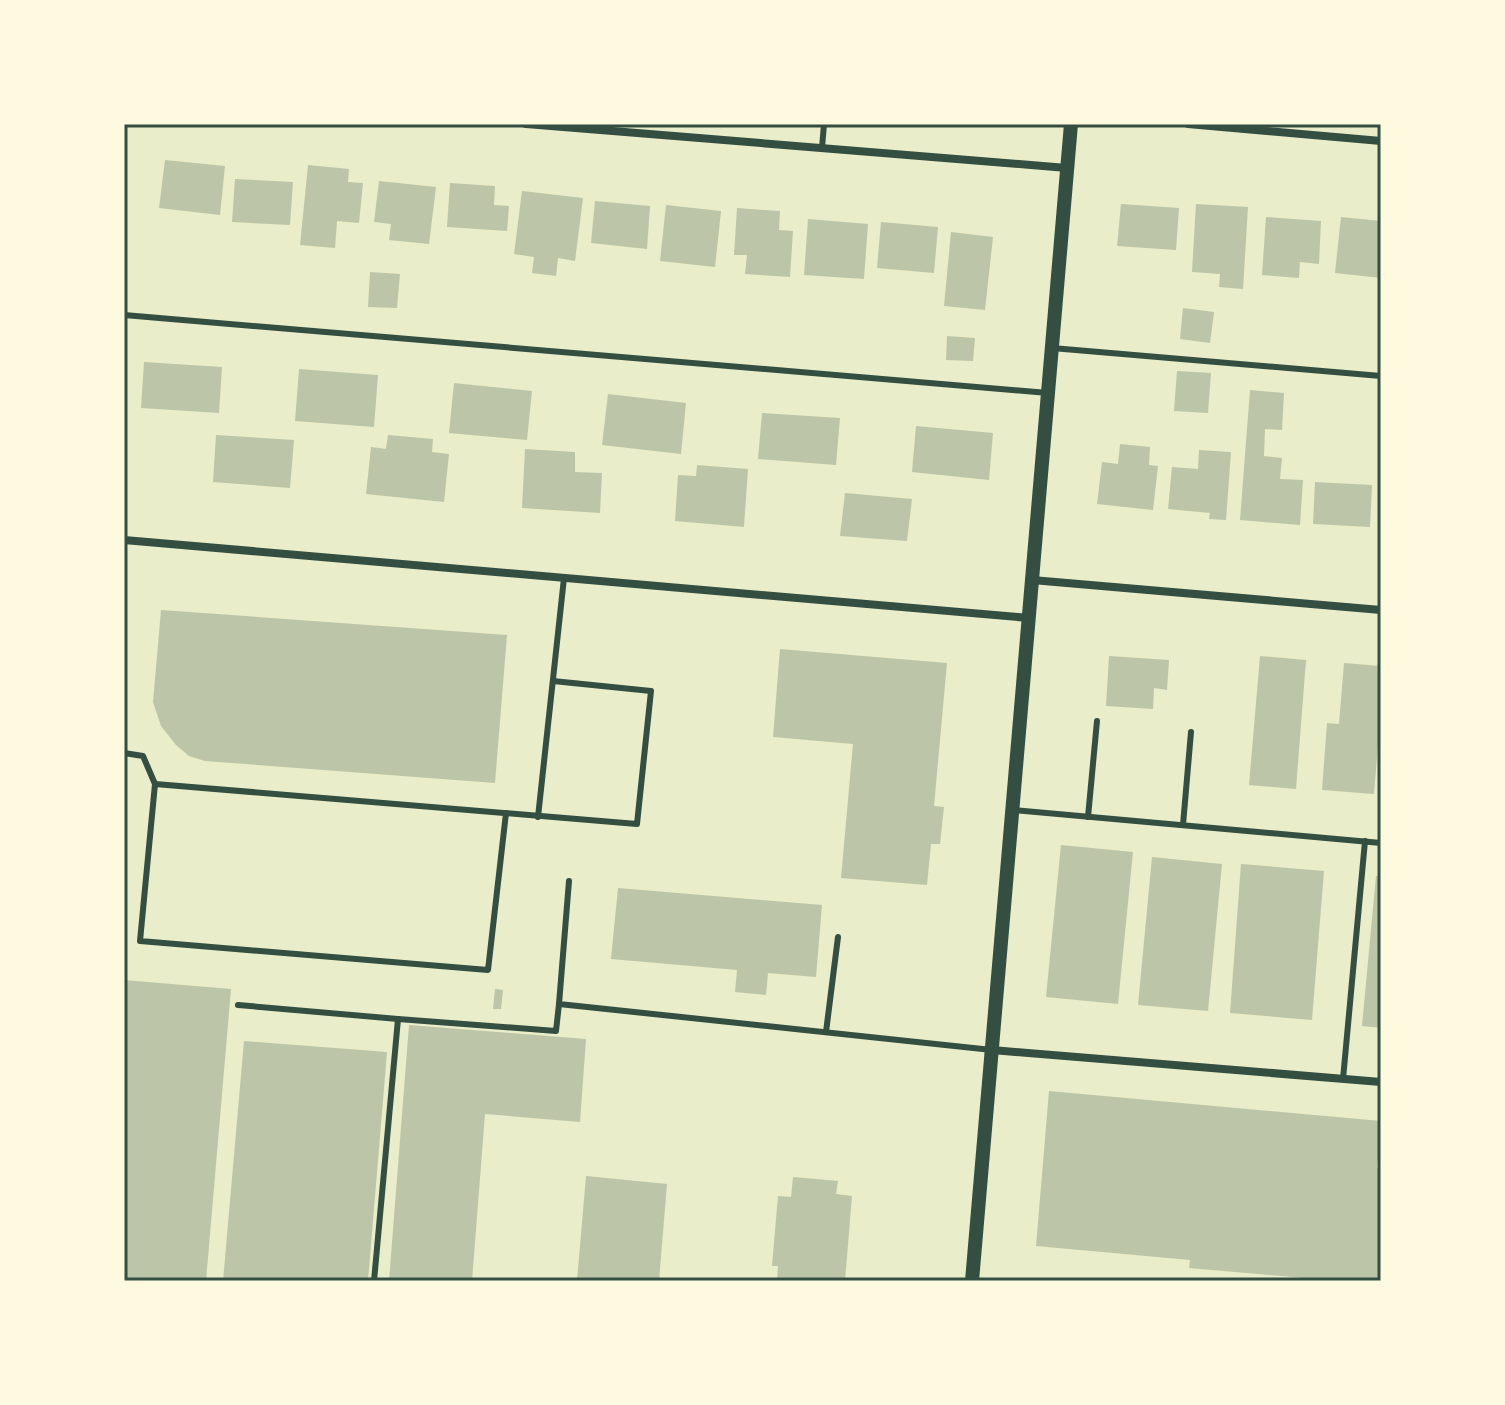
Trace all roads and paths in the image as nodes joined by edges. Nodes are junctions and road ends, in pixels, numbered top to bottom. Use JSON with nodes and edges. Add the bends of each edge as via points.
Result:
{"nodes":[{"id":1,"x":526,"y":124,"type":"edge"},
{"id":2,"x":824,"y":124,"type":"edge"},
{"id":3,"x":1071,"y":124,"type":"edge"},
{"id":4,"x":1188,"y":124,"type":"edge"},
{"id":5,"x":1381,"y":141,"type":"edge"},
{"id":6,"x":822,"y":148,"type":"junction"},
{"id":7,"x":1067,"y":168,"type":"junction"},
{"id":8,"x":124,"y":315,"type":"edge"},
{"id":9,"x":1052,"y":348,"type":"junction"},
{"id":10,"x":1381,"y":376,"type":"edge"},
{"id":11,"x":1048,"y":393,"type":"junction"},
{"id":12,"x":124,"y":540,"type":"edge"},
{"id":13,"x":564,"y":578,"type":"junction"},
{"id":14,"x":1032,"y":580,"type":"junction"},
{"id":15,"x":1381,"y":610,"type":"edge"},
{"id":16,"x":1029,"y":618,"type":"junction"},
{"id":17,"x":553,"y":681,"type":"junction"},
{"id":18,"x":1097,"y":721,"type":"dead end"},
{"id":19,"x":1191,"y":732,"type":"dead end"},
{"id":20,"x":124,"y":753,"type":"edge"},
{"id":21,"x":155,"y":784,"type":"junction"},
{"id":22,"x":1013,"y":810,"type":"junction"},
{"id":23,"x":506,"y":813,"type":"junction"},
{"id":24,"x":538,"y":817,"type":"junction"},
{"id":25,"x":1088,"y":817,"type":"junction"},
{"id":26,"x":1183,"y":825,"type":"junction"},
{"id":27,"x":1365,"y":841,"type":"junction"},
{"id":28,"x":1381,"y":843,"type":"edge"},
{"id":29,"x":569,"y":881,"type":"dead end"},
{"id":30,"x":838,"y":937,"type":"dead end"},
{"id":31,"x":559,"y":1004,"type":"junction"},
{"id":32,"x":238,"y":1005,"type":"dead end"},
{"id":33,"x":398,"y":1019,"type":"junction"},
{"id":34,"x":826,"y":1032,"type":"junction"},
{"id":35,"x":992,"y":1050,"type":"junction"},
{"id":36,"x":1343,"y":1079,"type":"junction"},
{"id":37,"x":1381,"y":1082,"type":"edge"},
{"id":38,"x":374,"y":1281,"type":"edge"},
{"id":39,"x":972,"y":1281,"type":"edge"}],
"edges":[{"from":1,"to":6,"type":"street"},
{"from":2,"to":6,"type":"lane"},
{"from":3,"to":7,"type":"street"},
{"from":4,"to":5,"type":"street"},
{"from":6,"to":7,"type":"street"},
{"from":7,"to":9,"type":"street"},
{"from":8,"to":11,"type":"lane"},
{"from":9,"to":10,"type":"lane"},
{"from":9,"to":11,"type":"street"},
{"from":11,"to":14,"type":"street"},
{"from":12,"to":13,"type":"street"},
{"from":13,"to":16,"type":"street"},
{"from":13,"to":17,"type":"lane"},
{"from":14,"to":15,"type":"street"},
{"from":14,"to":16,"type":"street"},
{"from":16,"to":22,"type":"street"},
{"from":17,"to":24,"type":"lane"},
{"from":17,"to":24,"type":"lane","via":[[651,691],[637,824]]},
{"from":18,"to":25,"type":"lane"},
{"from":19,"to":26,"type":"lane"},
{"from":20,"to":21,"type":"lane","via":[[143,756]]},
{"from":21,"to":23,"type":"lane"},
{"from":21,"to":23,"type":"lane","via":[[140,941],[225,949],[488,970]]},
{"from":22,"to":25,"type":"lane"},
{"from":22,"to":35,"type":"street"},
{"from":23,"to":24,"type":"lane"},
{"from":25,"to":26,"type":"lane"},
{"from":26,"to":27,"type":"lane"},
{"from":27,"to":28,"type":"lane"},
{"from":27,"to":36,"type":"lane"},
{"from":29,"to":31,"type":"lane"},
{"from":30,"to":34,"type":"lane"},
{"from":31,"to":33,"type":"lane","via":[[556,1031]]},
{"from":31,"to":34,"type":"lane"},
{"from":32,"to":33,"type":"lane"},
{"from":33,"to":38,"type":"lane"},
{"from":34,"to":35,"type":"lane"},
{"from":35,"to":36,"type":"street"},
{"from":35,"to":39,"type":"street"},
{"from":36,"to":37,"type":"street"}]}
